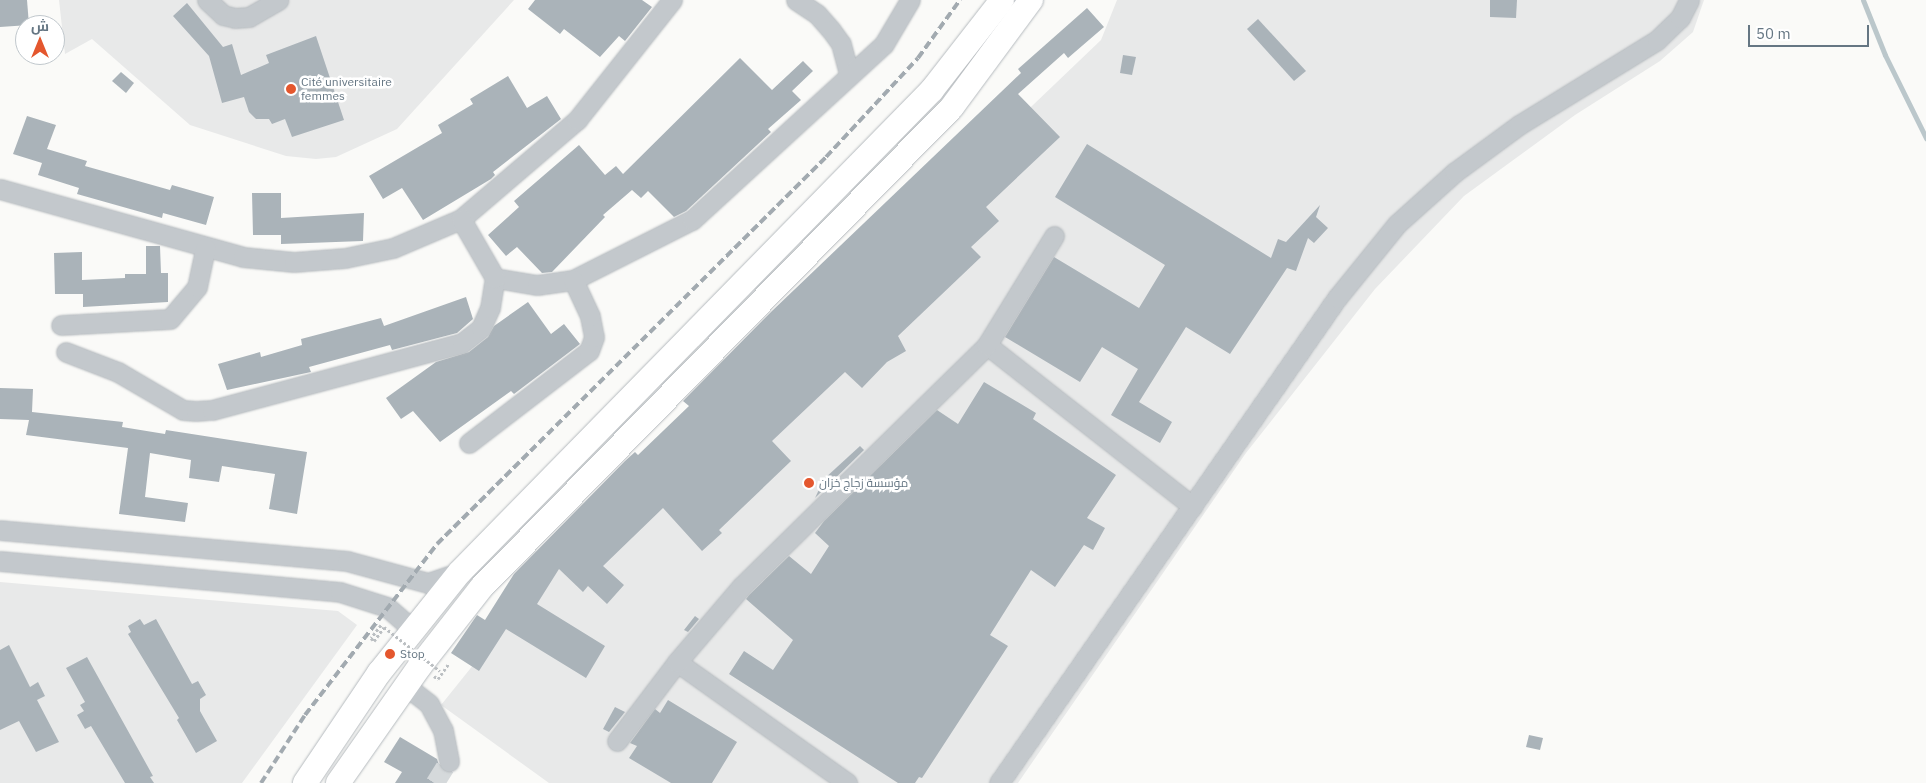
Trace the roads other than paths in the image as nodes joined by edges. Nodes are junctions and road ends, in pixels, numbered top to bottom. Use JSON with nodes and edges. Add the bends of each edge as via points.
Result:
{"nodes":[{"id":1,"x":207,"y":0,"type":"edge"},
{"id":2,"x":278,"y":0,"type":"edge"},
{"id":3,"x":672,"y":0,"type":"edge"},
{"id":4,"x":796,"y":0,"type":"edge"},
{"id":5,"x":910,"y":0,"type":"edge"},
{"id":6,"x":1002,"y":0,"type":"edge"},
{"id":7,"x":1031,"y":0,"type":"edge"},
{"id":8,"x":1689,"y":0,"type":"edge"},
{"id":9,"x":849,"y":74,"type":"junction"},
{"id":10,"x":0,"y":189,"type":"edge"},
{"id":11,"x":461,"y":219,"type":"junction"},
{"id":12,"x":1054,"y":236,"type":"dead end"},
{"id":13,"x":205,"y":248,"type":"junction"},
{"id":14,"x":495,"y":278,"type":"junction"},
{"id":15,"x":573,"y":280,"type":"junction"},
{"id":16,"x":61,"y":325,"type":"dead end"},
{"id":17,"x":987,"y":345,"type":"junction"},
{"id":18,"x":66,"y":352,"type":"dead end"},
{"id":19,"x":469,"y":443,"type":"dead end"},
{"id":20,"x":1192,"y":506,"type":"junction"},
{"id":21,"x":0,"y":530,"type":"edge"},
{"id":22,"x":0,"y":561,"type":"edge"},
{"id":23,"x":460,"y":572,"type":"junction"},
{"id":24,"x":413,"y":630,"type":"junction"},
{"id":25,"x":677,"y":662,"type":"junction"},
{"id":26,"x":406,"y":686,"type":"junction"},
{"id":27,"x":617,"y":741,"type":"dead end"},
{"id":28,"x":449,"y":761,"type":"tunnel mouth"},
{"id":29,"x":305,"y":783,"type":"edge"},
{"id":30,"x":338,"y":783,"type":"edge"},
{"id":31,"x":847,"y":783,"type":"edge"},
{"id":32,"x":998,"y":783,"type":"edge"}],
"edges":[{"from":1,"to":2,"type":"street","via":[[223,15],[235,18],[249,17]]},
{"from":3,"to":11,"type":"street","via":[[576,120]]},
{"from":4,"to":9,"type":"street","via":[[817,14],[831,30],[841,44]]},
{"from":5,"to":9,"type":"street","via":[[884,44]]},
{"from":6,"to":23,"type":"main road","via":[[932,90]]},
{"from":7,"to":26,"type":"main road","via":[[952,107],[481,588]]},
{"from":8,"to":20,"type":"street","via":[[1680,18],[1657,40],[1519,125],[1455,172],[1398,224],[1337,298]]},
{"from":9,"to":15,"type":"street","via":[[692,220]]},
{"from":10,"to":13,"type":"street"},
{"from":11,"to":13,"type":"street","via":[[393,248],[345,258],[294,262],[243,257]]},
{"from":11,"to":14,"type":"street"},
{"from":12,"to":17,"type":"street"},
{"from":13,"to":16,"type":"street","via":[[197,287],[170,319]]},
{"from":14,"to":15,"type":"street","via":[[538,285]]},
{"from":14,"to":18,"type":"street","via":[[490,308],[481,328],[462,343],[212,410],[182,410],[118,372]]},
{"from":15,"to":19,"type":"street","via":[[590,316],[594,337],[590,351]]},
{"from":17,"to":20,"type":"street"},
{"from":17,"to":25,"type":"street","via":[[742,587]]},
{"from":20,"to":32,"type":"street"},
{"from":21,"to":23,"type":"street","via":[[347,561],[428,583]]},
{"from":22,"to":24,"type":"street","via":[[340,592],[387,607]]},
{"from":23,"to":24,"type":"main road"},
{"from":24,"to":29,"type":"main road"},
{"from":25,"to":27,"type":"street"},
{"from":25,"to":31,"type":"street"},
{"from":26,"to":28,"type":"street","via":[[429,704],[444,730]]},
{"from":26,"to":30,"type":"main road"}]}
